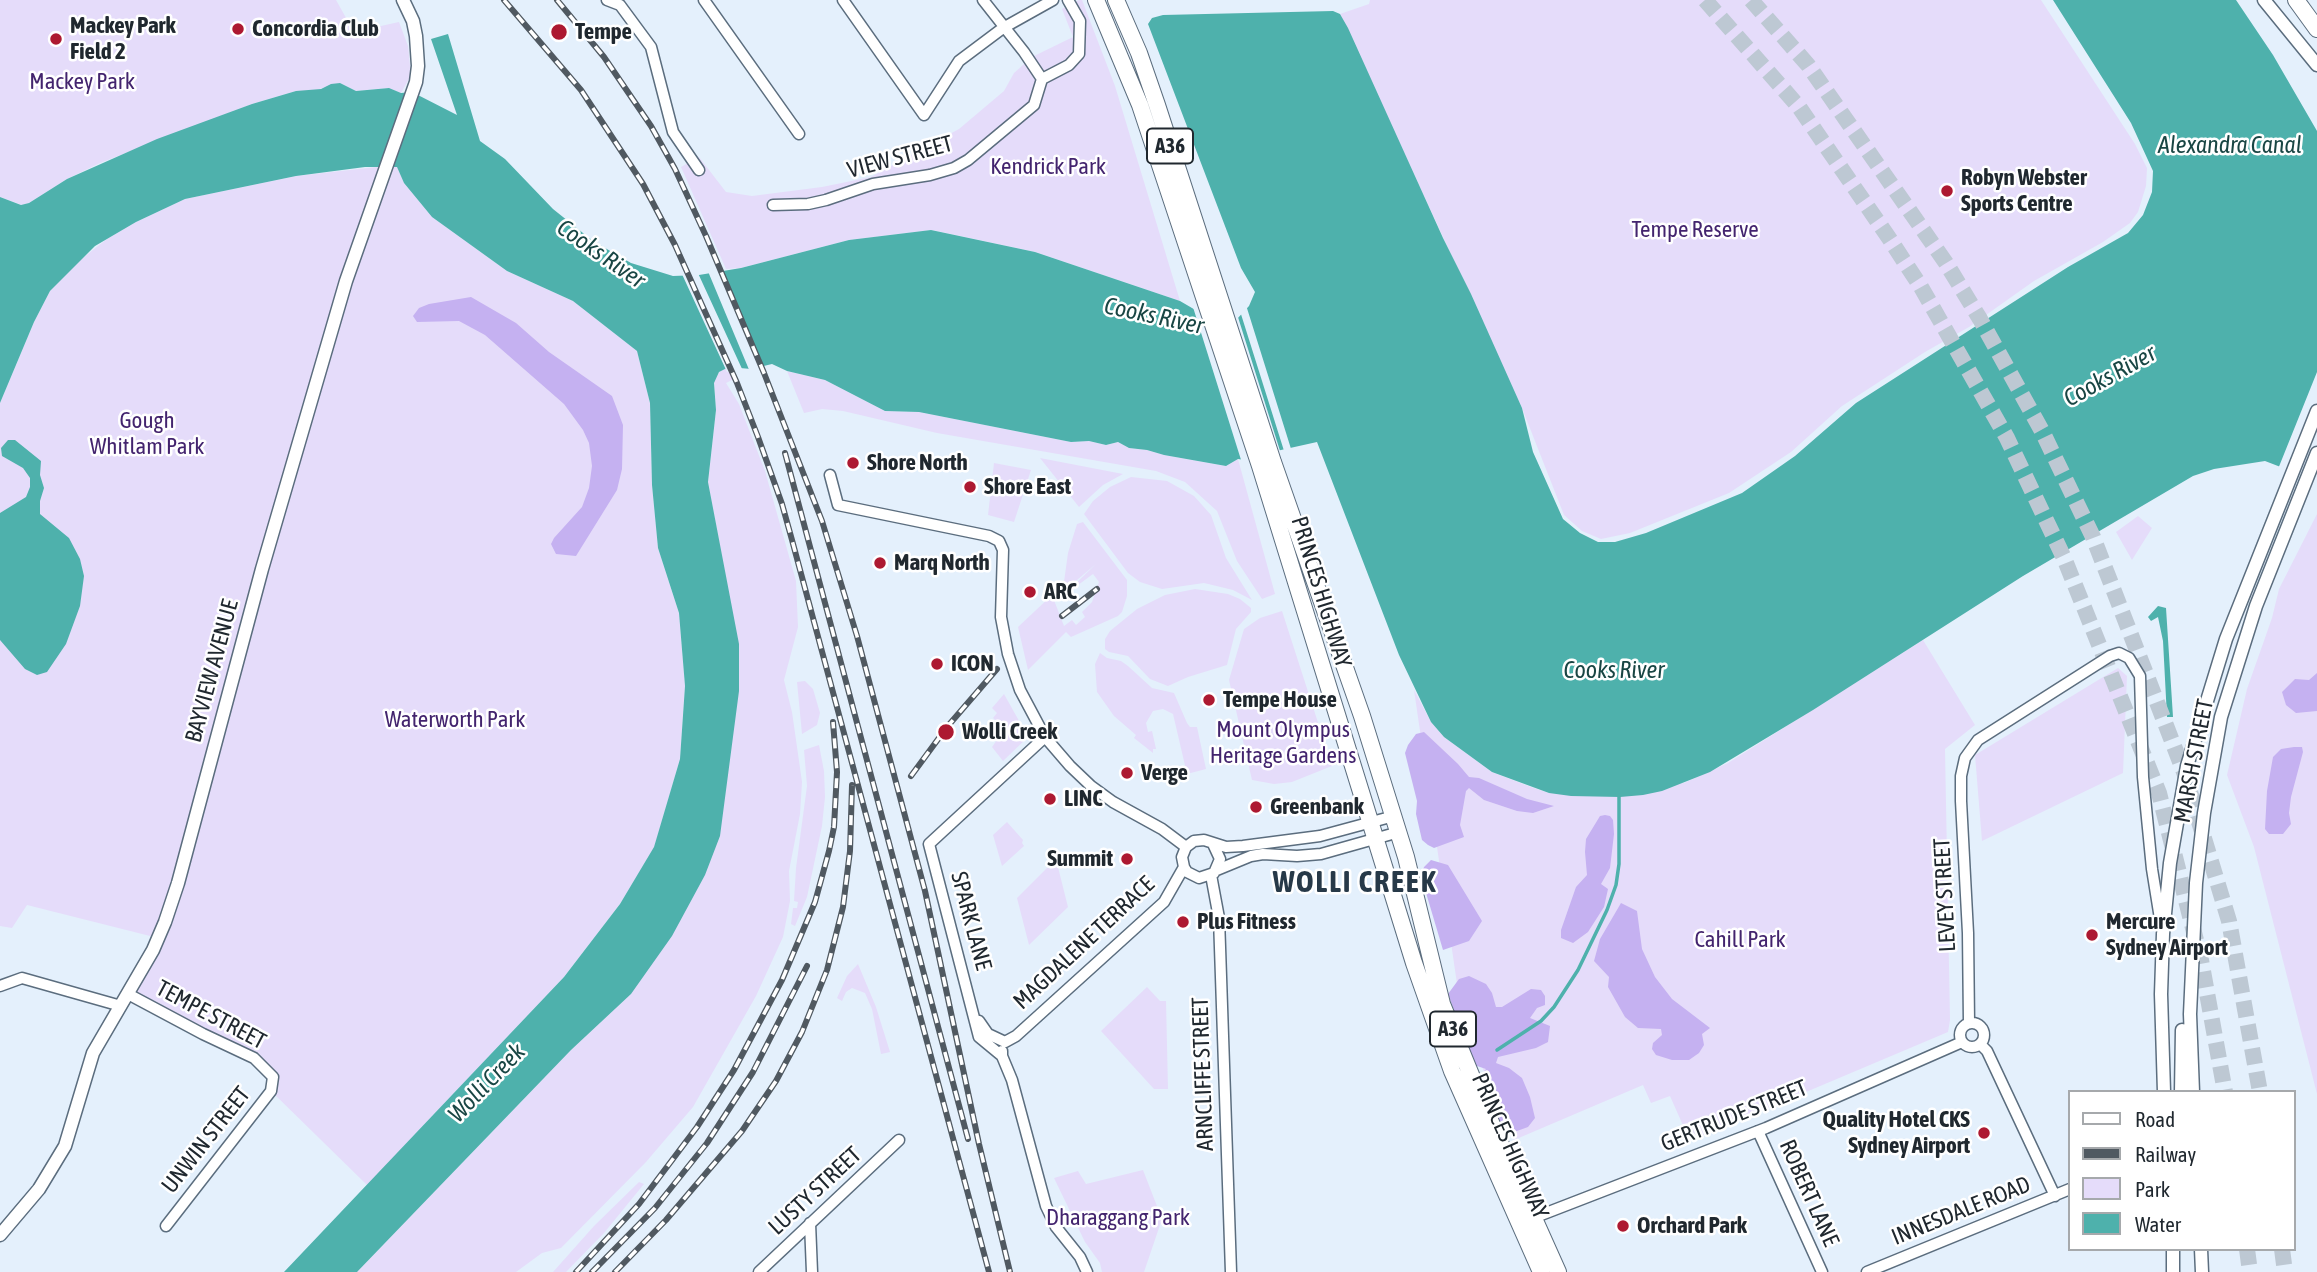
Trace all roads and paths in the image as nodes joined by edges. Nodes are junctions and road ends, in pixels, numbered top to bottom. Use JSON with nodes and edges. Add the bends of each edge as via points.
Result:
{"nodes":[{"id":1,"x":403,"y":0,"type":"edge"},
{"id":2,"x":607,"y":0,"type":"edge"},
{"id":3,"x":704,"y":0,"type":"edge"},
{"id":4,"x":843,"y":0,"type":"edge"},
{"id":5,"x":983,"y":0,"type":"edge"},
{"id":6,"x":1053,"y":0,"type":"edge"},
{"id":7,"x":1068,"y":0,"type":"edge"},
{"id":8,"x":1099,"y":0,"type":"edge"},
{"id":9,"x":1116,"y":0,"type":"edge"},
{"id":10,"x":2264,"y":0,"type":"edge"},
{"id":11,"x":2297,"y":0,"type":"edge"},
{"id":12,"x":624,"y":2,"type":"edge"},
{"id":13,"x":2317,"y":22,"type":"edge"},
{"id":14,"x":1003,"y":29,"type":"junction"},
{"id":15,"x":2317,"y":29,"type":"edge"},
{"id":16,"x":2317,"y":65,"type":"edge"},
{"id":17,"x":1042,"y":79,"type":"junction"},
{"id":18,"x":799,"y":134,"type":"dead end"},
{"id":19,"x":699,"y":170,"type":"dead end"},
{"id":20,"x":773,"y":205,"type":"dead end"},
{"id":21,"x":1210,"y":296,"type":"junction"},
{"id":22,"x":2317,"y":411,"type":"edge"},
{"id":23,"x":2317,"y":453,"type":"edge"},
{"id":24,"x":1267,"y":464,"type":"junction"},
{"id":25,"x":830,"y":475,"type":"dead end"},
{"id":26,"x":1045,"y":737,"type":"junction"},
{"id":27,"x":1963,"y":765,"type":"joint"},
{"id":28,"x":1397,"y":824,"type":"junction"},
{"id":29,"x":1371,"y":830,"type":"junction"},
{"id":30,"x":1213,"y":844,"type":"junction"},
{"id":31,"x":1186,"y":847,"type":"junction"},
{"id":32,"x":1184,"y":867,"type":"junction"},
{"id":33,"x":1214,"y":872,"type":"junction"},
{"id":34,"x":2163,"y":934,"type":"junction"},
{"id":35,"x":2190,"y":975,"type":"junction"},
{"id":36,"x":0,"y":986,"type":"edge"},
{"id":37,"x":124,"y":1000,"type":"junction"},
{"id":38,"x":972,"y":1008,"type":"junction"},
{"id":39,"x":1969,"y":1023,"type":"junction"},
{"id":40,"x":1005,"y":1042,"type":"junction"},
{"id":41,"x":1962,"y":1042,"type":"junction"},
{"id":42,"x":1980,"y":1044,"type":"junction"},
{"id":43,"x":1002,"y":1056,"type":"junction"},
{"id":44,"x":273,"y":1077,"type":"joint"},
{"id":45,"x":2164,"y":1090,"type":"edge"},
{"id":46,"x":2181,"y":1090,"type":"edge"},
{"id":47,"x":2193,"y":1090,"type":"edge"},
{"id":48,"x":1758,"y":1131,"type":"junction"},
{"id":49,"x":899,"y":1140,"type":"dead end"},
{"id":50,"x":2068,"y":1190,"type":"edge"},
{"id":51,"x":2055,"y":1196,"type":"junction"},
{"id":52,"x":1525,"y":1221,"type":"junction"},
{"id":53,"x":810,"y":1223,"type":"junction"},
{"id":54,"x":166,"y":1226,"type":"dead end"},
{"id":55,"x":0,"y":1235,"type":"edge"},
{"id":56,"x":2173,"y":1251,"type":"edge"},
{"id":57,"x":2201,"y":1251,"type":"edge"},
{"id":58,"x":759,"y":1272,"type":"edge"},
{"id":59,"x":812,"y":1272,"type":"edge"},
{"id":60,"x":1087,"y":1272,"type":"edge"},
{"id":61,"x":1231,"y":1272,"type":"edge"},
{"id":62,"x":1541,"y":1272,"type":"edge"},
{"id":63,"x":1558,"y":1272,"type":"edge"},
{"id":64,"x":1822,"y":1272,"type":"edge"},
{"id":65,"x":1867,"y":1272,"type":"edge"},
{"id":66,"x":2173,"y":1272,"type":"edge"},
{"id":67,"x":2202,"y":1272,"type":"edge"}],
"edges":[{"from":1,"to":37,"type":"main road","name":"BAYVIEW AVENUE","via":[[417,44],[412,92],[346,281],[293,460],[178,883],[159,938]]},
{"from":2,"to":12,"type":"street"},
{"from":3,"to":18,"type":"street"},
{"from":4,"to":14,"type":"street","via":[[924,116],[959,61]]},
{"from":5,"to":14,"type":"street"},
{"from":6,"to":14,"type":"street"},
{"from":7,"to":17,"type":"street","via":[[1080,21],[1079,54],[1069,65]]},
{"from":8,"to":21,"type":"highway","name":"PRINCES HIGHWAY","number":"A36"},
{"from":9,"to":21,"type":"highway","name":"PRINCES HIGHWAY","number":"A36","via":[[1139,53]]},
{"from":10,"to":16,"type":"main road"},
{"from":11,"to":13,"type":"highway"},
{"from":11,"to":15,"type":"highway"},
{"from":12,"to":19,"type":"street","via":[[651,47],[673,132]]},
{"from":14,"to":17,"type":"street"},
{"from":17,"to":20,"type":"street","name":"VIEW STREET","via":[[1034,105],[960,165],[808,204]]},
{"from":21,"to":24,"type":"highway","name":"PRINCES HIGHWAY","number":"A36"},
{"from":22,"to":34,"type":"main road","name":"MARSH STREET","via":[[2226,639],[2187,766]]},
{"from":23,"to":35,"type":"main road","name":"MARSH STREET","via":[[2243,642],[2221,717],[2196,883]]},
{"from":24,"to":28,"type":"highway","name":"PRINCES HIGHWAY","number":"A36","via":[[1362,716]]},
{"from":24,"to":29,"type":"highway","name":"PRINCES HIGHWAY","number":"A36"},
{"from":25,"to":26,"type":"street","via":[[838,505],[999,541],[1003,550],[1003,634],[1020,690]]},
{"from":26,"to":31,"type":"street","via":[[1101,794]]},
{"from":26,"to":38,"type":"street","name":"SPARK LANE","via":[[929,844]]},
{"from":27,"to":34,"type":"street","name":"MARSH STREET","via":[[1978,740],[2110,656],[2119,653],[2129,658],[2140,676],[2143,777]]},
{"from":27,"to":39,"type":"street","name":"LEVEY STREET"},
{"from":28,"to":29,"type":"street"},
{"from":28,"to":29,"type":"street"},
{"from":28,"to":52,"type":"highway","name":"PRINCES HIGHWAY","number":"A36","via":[[1442,1004]]},
{"from":29,"to":30,"type":"street","via":[[1234,847]]},
{"from":29,"to":33,"type":"street","via":[[1321,854],[1251,856]]},
{"from":29,"to":52,"type":"highway","name":"PRINCES HIGHWAY","number":"A36","via":[[1452,1071]]},
{"from":30,"to":31,"type":"street","via":[[1199,840]]},
{"from":30,"to":33,"type":"street","via":[[1220,859]]},
{"from":31,"to":32,"type":"street"},
{"from":32,"to":33,"type":"street","via":[[1199,878]]},
{"from":32,"to":40,"type":"street","name":"MAGDALENE TERRACE","via":[[1164,902]]},
{"from":33,"to":61,"type":"street","name":"ARNCLIFFE STREET"},
{"from":34,"to":45,"type":"main road","name":"MARSH STREET"},
{"from":35,"to":46,"type":"main road","via":[[2183,1015]]},
{"from":35,"to":47,"type":"main road","name":"MARSH STREET"},
{"from":36,"to":37,"type":"street","name":"TEMPE STREET","via":[[22,978]]},
{"from":37,"to":44,"type":"street","name":"TEMPE STREET","via":[[254,1058]]},
{"from":37,"to":55,"type":"main road","name":"BAYVIEW AVENUE","via":[[93,1053],[65,1146],[38,1189]]},
{"from":38,"to":40,"type":"street","name":"SPARK LANE","via":[[984,1031]]},
{"from":38,"to":43,"type":"street","name":"SPARK LANE","via":[[979,1037]]},
{"from":39,"to":41,"type":"street","via":[[1961,1030]]},
{"from":39,"to":42,"type":"street","via":[[1983,1029]]},
{"from":40,"to":43,"type":"street"},
{"from":41,"to":42,"type":"street"},
{"from":41,"to":48,"type":"street","name":"GERTRUDE STREET"},
{"from":42,"to":51,"type":"street"},
{"from":43,"to":60,"type":"street","via":[[1050,1216]]},
{"from":44,"to":54,"type":"street","name":"UNWIN STREET","via":[[271,1091]]},
{"from":48,"to":52,"type":"street","name":"GERTRUDE STREET"},
{"from":48,"to":64,"type":"street","name":"ROBERT LANE"},
{"from":49,"to":53,"type":"street","name":"LUSTY STREET"},
{"from":50,"to":51,"type":"street","name":"INNESDALE ROAD"},
{"from":51,"to":65,"type":"street","name":"INNESDALE ROAD"},
{"from":52,"to":62,"type":"highway","name":"PRINCES HIGHWAY","number":"A36"},
{"from":52,"to":63,"type":"highway","name":"PRINCES HIGHWAY","number":"A36"},
{"from":53,"to":58,"type":"street","name":"LUSTY STREET"},
{"from":53,"to":59,"type":"street"},
{"from":56,"to":66,"type":"main road"},
{"from":57,"to":67,"type":"main road"}]}
